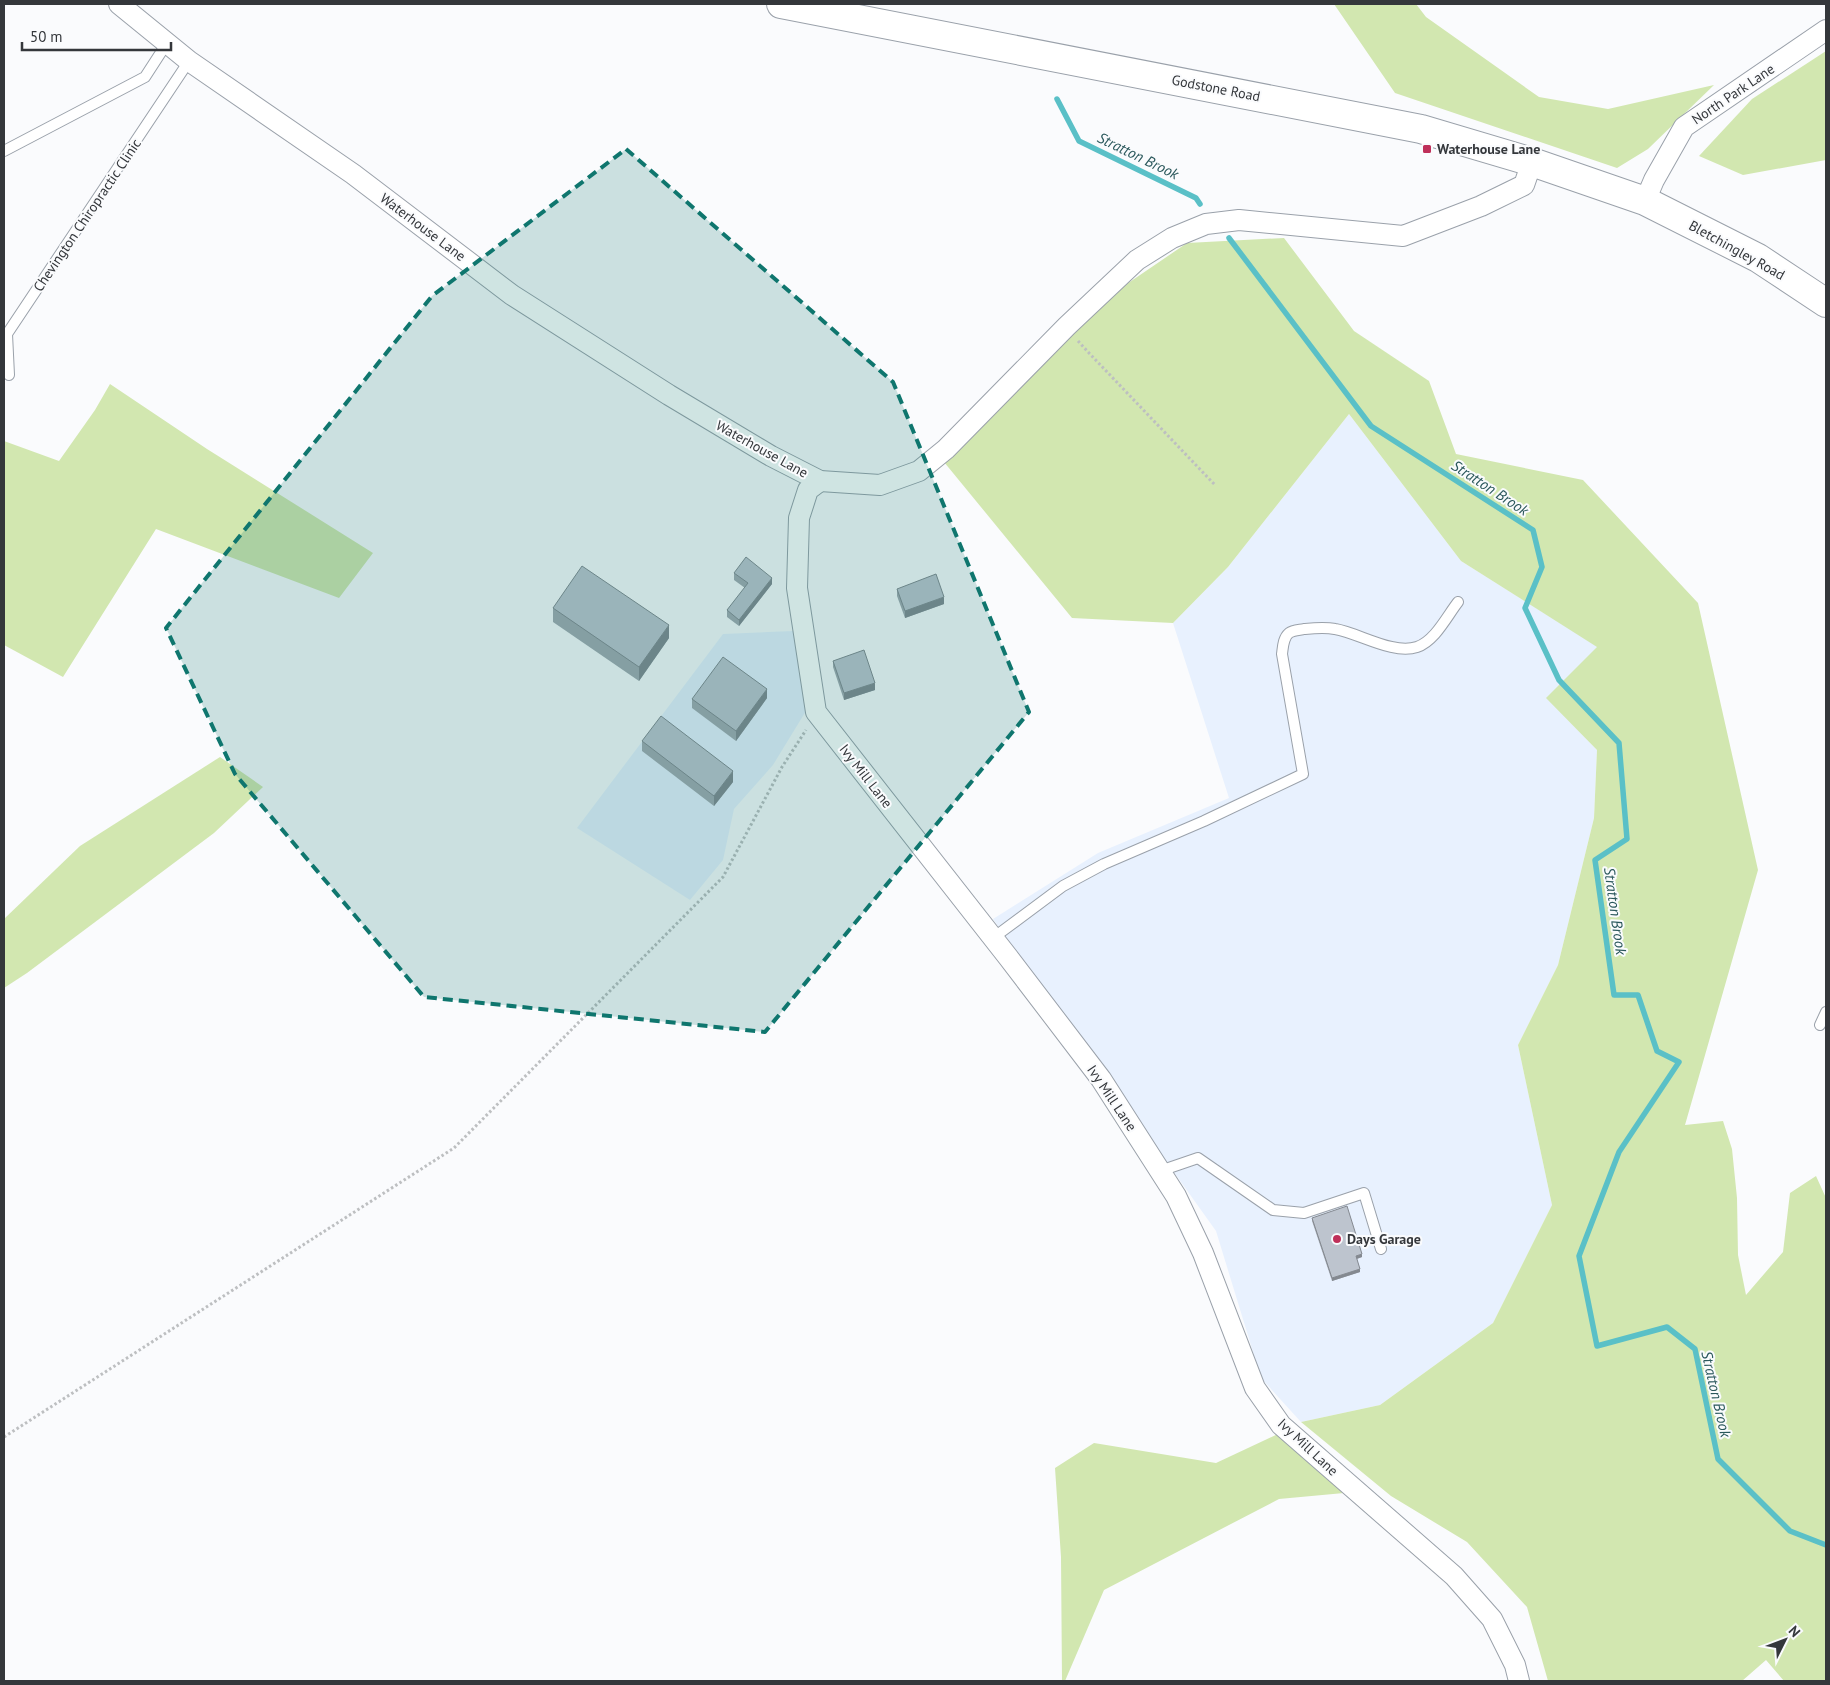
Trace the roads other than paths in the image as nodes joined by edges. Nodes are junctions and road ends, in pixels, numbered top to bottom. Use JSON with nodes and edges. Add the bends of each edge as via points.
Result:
{"nodes":[{"id":1,"x":118,"y":4,"type":"edge"},
{"id":2,"x":781,"y":4,"type":"edge"},
{"id":3,"x":1826,"y":30,"type":"edge"},
{"id":4,"x":167,"y":43,"type":"junction"},
{"id":5,"x":189,"y":61,"type":"junction"},
{"id":6,"x":4,"y":151,"type":"edge"},
{"id":7,"x":1532,"y":162,"type":"junction"},
{"id":8,"x":1645,"y":201,"type":"junction"},
{"id":9,"x":1826,"y":303,"type":"edge"},
{"id":10,"x":9,"y":375,"type":"dead end"},
{"id":11,"x":820,"y":481,"type":"junction"},
{"id":12,"x":1458,"y":602,"type":"dead end"},
{"id":13,"x":993,"y":938,"type":"junction"},
{"id":14,"x":1826,"y":1012,"type":"edge"},
{"id":15,"x":1820,"y":1025,"type":"dead end"},
{"id":16,"x":1160,"y":1171,"type":"junction"},
{"id":17,"x":1381,"y":1249,"type":"dead end"},
{"id":18,"x":1520,"y":1681,"type":"edge"}],
"edges":[{"from":1,"to":4,"type":"street","name":"Waterhouse Lane"},
{"from":2,"to":7,"type":"main road","name":"Godstone Road","via":[[1421,129]]},
{"from":3,"to":8,"type":"street","name":"North Park Lane","via":[[1684,128]]},
{"from":4,"to":5,"type":"street","name":"Waterhouse Lane"},
{"from":4,"to":6,"type":"lane","via":[[145,77]]},
{"from":5,"to":10,"type":"lane","name":"Chevington Chiropractic Clinic","via":[[7,334]]},
{"from":5,"to":11,"type":"street","name":"Waterhouse Lane","via":[[353,174],[512,295],[669,395],[771,456]]},
{"from":7,"to":8,"type":"main road","name":"Godstone Road"},
{"from":7,"to":11,"type":"street","name":"Waterhouse Lane","via":[[1524,185],[1481,206],[1403,236],[1239,220],[1206,224],[1172,238],[1137,260],[946,449],[919,471],[880,485]]},
{"from":8,"to":9,"type":"main road","name":"Bletchingley Road","via":[[1758,258]]},
{"from":11,"to":13,"type":"street","name":"Ivy Mill Lane","via":[[808,490],[799,518],[797,588],[816,712]]},
{"from":12,"to":13,"type":"lane","via":[[1428,640],[1417,647],[1392,647],[1336,629],[1317,628],[1289,633],[1282,654],[1302,774],[1104,864],[1063,886]]},
{"from":13,"to":16,"type":"street","name":"Ivy Mill Lane","via":[[1101,1079]]},
{"from":14,"to":15,"type":"lane"},
{"from":16,"to":17,"type":"lane","via":[[1198,1158],[1273,1210],[1304,1213],[1364,1193]]},
{"from":16,"to":18,"type":"street","name":"Ivy Mill Lane","via":[[1176,1196],[1203,1253],[1254,1388],[1281,1425],[1454,1576],[1492,1619]]}]}
